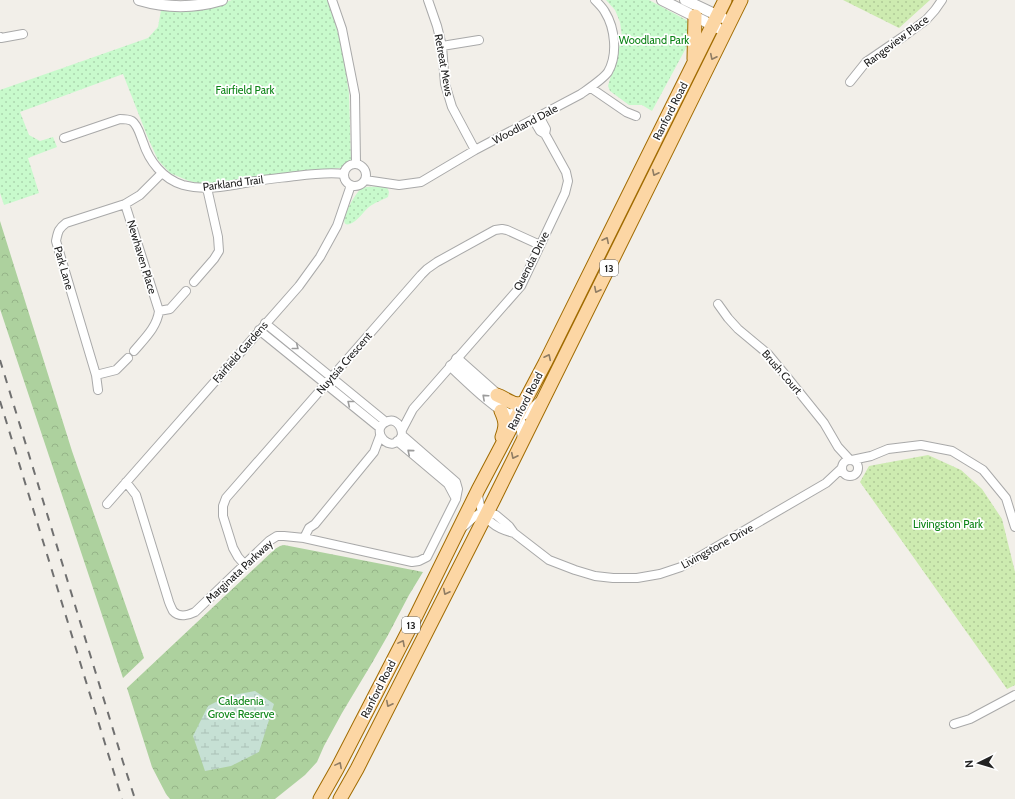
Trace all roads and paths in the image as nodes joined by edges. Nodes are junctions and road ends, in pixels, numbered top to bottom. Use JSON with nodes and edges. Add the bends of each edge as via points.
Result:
{"nodes":[{"id":1,"x":139,"y":0,"type":"edge"},
{"id":2,"x":222,"y":0,"type":"edge"},
{"id":3,"x":332,"y":0,"type":"edge"},
{"id":4,"x":428,"y":0,"type":"edge"},
{"id":5,"x":595,"y":0,"type":"edge"},
{"id":6,"x":662,"y":0,"type":"edge"},
{"id":7,"x":685,"y":0,"type":"edge"},
{"id":8,"x":725,"y":0,"type":"edge"},
{"id":9,"x":741,"y":0,"type":"edge"},
{"id":10,"x":942,"y":0,"type":"edge"},
{"id":11,"x":695,"y":16,"type":"junction"},
{"id":12,"x":715,"y":20,"type":"junction"},
{"id":13,"x":728,"y":27,"type":"junction"},
{"id":14,"x":23,"y":34,"type":"dead end"},
{"id":15,"x":0,"y":37,"type":"edge"},
{"id":16,"x":479,"y":40,"type":"dead end"},
{"id":17,"x":442,"y":46,"type":"junction"},
{"id":18,"x":694,"y":62,"type":"junction"},
{"id":19,"x":850,"y":82,"type":"dead end"},
{"id":20,"x":591,"y":88,"type":"junction"},
{"id":21,"x":636,"y":116,"type":"dead end"},
{"id":22,"x":536,"y":118,"type":"junction"},
{"id":23,"x":64,"y":138,"type":"dead end"},
{"id":24,"x":475,"y":150,"type":"junction"},
{"id":25,"x":356,"y":164,"type":"junction"},
{"id":26,"x":162,"y":173,"type":"junction"},
{"id":27,"x":344,"y":174,"type":"junction"},
{"id":28,"x":365,"y":180,"type":"junction"},
{"id":29,"x":351,"y":185,"type":"junction"},
{"id":30,"x":207,"y":188,"type":"junction"},
{"id":31,"x":125,"y":204,"type":"junction"},
{"id":32,"x":540,"y":246,"type":"junction"},
{"id":33,"x":194,"y":282,"type":"dead end"},
{"id":34,"x":186,"y":291,"type":"dead end"},
{"id":35,"x":718,"y":304,"type":"dead end"},
{"id":36,"x":159,"y":311,"type":"junction"},
{"id":37,"x":266,"y":323,"type":"junction"},
{"id":38,"x":259,"y":330,"type":"junction"},
{"id":39,"x":134,"y":351,"type":"dead end"},
{"id":40,"x":128,"y":358,"type":"dead end"},
{"id":41,"x":454,"y":363,"type":"junction"},
{"id":42,"x":96,"y":375,"type":"junction"},
{"id":43,"x":332,"y":377,"type":"junction"},
{"id":44,"x":326,"y":384,"type":"junction"},
{"id":45,"x":98,"y":390,"type":"dead end"},
{"id":46,"x":497,"y":395,"type":"junction"},
{"id":47,"x":543,"y":398,"type":"junction"},
{"id":48,"x":526,"y":400,"type":"junction"},
{"id":49,"x":413,"y":409,"type":"junction"},
{"id":50,"x":501,"y":411,"type":"junction"},
{"id":51,"x":518,"y":416,"type":"junction"},
{"id":52,"x":385,"y":427,"type":"junction"},
{"id":53,"x":400,"y":435,"type":"junction"},
{"id":54,"x":523,"y":439,"type":"junction"},
{"id":55,"x":388,"y":443,"type":"junction"},
{"id":56,"x":374,"y":452,"type":"junction"},
{"id":57,"x":871,"y":456,"type":"junction"},
{"id":58,"x":493,"y":461,"type":"junction"},
{"id":59,"x":846,"y":463,"type":"junction"},
{"id":60,"x":857,"y":471,"type":"junction"},
{"id":61,"x":848,"y":476,"type":"junction"},
{"id":62,"x":126,"y":482,"type":"junction"},
{"id":63,"x":826,"y":483,"type":"junction"},
{"id":64,"x":478,"y":490,"type":"junction"},
{"id":65,"x":107,"y":504,"type":"dead end"},
{"id":66,"x":486,"y":516,"type":"junction"},
{"id":67,"x":315,"y":524,"type":"junction"},
{"id":68,"x":1015,"y":526,"type":"edge"},
{"id":69,"x":514,"y":533,"type":"junction"},
{"id":70,"x":456,"y":534,"type":"junction"},
{"id":71,"x":304,"y":538,"type":"junction"},
{"id":72,"x":315,"y":541,"type":"junction"},
{"id":73,"x":244,"y":564,"type":"junction"},
{"id":74,"x":1015,"y":695,"type":"edge"},
{"id":75,"x":954,"y":724,"type":"dead end"},
{"id":76,"x":320,"y":799,"type":"edge"},
{"id":77,"x":340,"y":799,"type":"edge"}],
"edges":[{"from":1,"to":2,"type":"street","via":[[186,6]]},
{"from":3,"to":25,"type":"street","via":[[342,29],[355,95]]},
{"from":4,"to":17,"type":"street","name":"Retreat Mews"},
{"from":5,"to":20,"type":"street","name":"Woodland Dale","via":[[606,12],[613,31],[614,54],[607,72]]},
{"from":6,"to":11,"type":"street"},
{"from":7,"to":12,"type":"street"},
{"from":8,"to":12,"type":"main road","name":"Ranford Road","number":"13"},
{"from":9,"to":13,"type":"main road","name":"Ranford Road","number":"13"},
{"from":10,"to":19,"type":"street","name":"Rangeview Place","via":[[926,20],[866,62]]},
{"from":11,"to":12,"type":"street"},
{"from":11,"to":18,"type":"main road"},
{"from":12,"to":13,"type":"street"},
{"from":12,"to":18,"type":"main road","name":"Ranford Road","number":"13"},
{"from":13,"to":47,"type":"main road","name":"Ranford Road","number":"13","one_way":true},
{"from":14,"to":15,"type":"street"},
{"from":16,"to":17,"type":"street"},
{"from":17,"to":24,"type":"street","name":"Retreat Mews","via":[[445,84],[452,107]]},
{"from":48,"to":18,"type":"main road","name":"Ranford Road","number":"13","one_way":true},
{"from":20,"to":21,"type":"street"},
{"from":20,"to":22,"type":"street","name":"Woodland Dale"},
{"from":22,"to":24,"type":"street","name":"Woodland Dale"},
{"from":22,"to":32,"type":"street","name":"Quenda Drive","via":[[540,131],[545,134],[566,172],[568,181]]},
{"from":23,"to":26,"type":"street","name":"Parkland Trail","via":[[120,118],[133,121],[153,163]]},
{"from":24,"to":28,"type":"street","name":"Woodland Dale","via":[[421,182],[399,185]]},
{"from":25,"to":27,"type":"street","via":[[348,167]]},
{"from":25,"to":28,"type":"street","via":[[366,173]]},
{"from":26,"to":30,"type":"street","name":"Parkland Trail","via":[[182,184]]},
{"from":26,"to":31,"type":"street","name":"Park Lane","via":[[140,195]]},
{"from":27,"to":29,"type":"street"},
{"from":27,"to":30,"type":"street","name":"Parkland Trail","via":[[321,173]]},
{"from":28,"to":29,"type":"street","via":[[360,185]]},
{"from":29,"to":37,"type":"street","name":"Fairfield Gardens","via":[[337,226],[320,257],[299,286]]},
{"from":30,"to":33,"type":"street","via":[[219,251]]},
{"from":31,"to":36,"type":"street","name":"Newhaven Place"},
{"from":31,"to":42,"type":"street","name":"Park Lane","via":[[66,223],[57,233],[56,241]]},
{"from":32,"to":41,"type":"street","name":"Quenda Drive","via":[[521,286]]},
{"from":32,"to":43,"type":"street","name":"Nuytsia Crescent","via":[[507,230],[495,230],[437,262],[421,275]]},
{"from":34,"to":36,"type":"street","via":[[170,309]]},
{"from":35,"to":59,"type":"street","name":"Brush Court","via":[[738,329],[768,354],[787,377],[824,424]]},
{"from":36,"to":39,"type":"street","via":[[154,326]]},
{"from":37,"to":38,"type":"street","name":"Fairfield Gardens"},
{"from":37,"to":43,"type":"street","name":"Marginata Parkway","one_way":true},
{"from":38,"to":44,"type":"street","name":"Marginata Parkway"},
{"from":38,"to":62,"type":"street","name":"Fairfield Gardens"},
{"from":40,"to":42,"type":"street","via":[[116,370]]},
{"from":41,"to":46,"type":"street"},
{"from":41,"to":49,"type":"street","name":"Quenda Drive"},
{"from":50,"to":41,"type":"street","one_way":true},
{"from":42,"to":45,"type":"street","name":"Park Lane"},
{"from":43,"to":44,"type":"street","name":"Nuytsia Crescent"},
{"from":43,"to":52,"type":"street","name":"Marginata Parkway"},
{"from":52,"to":44,"type":"street","name":"Marginata Parkway","one_way":true},
{"from":44,"to":73,"type":"street","name":"Nuytsia Crescent","via":[[226,498],[223,516],[234,548]]},
{"from":46,"to":48,"type":"main road","via":[[514,403],[520,404]]},
{"from":46,"to":51,"type":"street"},
{"from":47,"to":51,"type":"street","via":[[533,409]]},
{"from":47,"to":54,"type":"main road","name":"Ranford Road","number":"13"},
{"from":48,"to":51,"type":"main road","name":"Ranford Road","number":"13"},
{"from":49,"to":52,"type":"street","name":"Quenda Drive"},
{"from":49,"to":53,"type":"street","name":"Quenda Drive"},
{"from":50,"to":51,"type":"street"},
{"from":50,"to":58,"type":"main road","via":[[505,419],[505,428]]},
{"from":51,"to":54,"type":"street"},
{"from":51,"to":58,"type":"main road","name":"Ranford Road","number":"13"},
{"from":52,"to":53,"type":"street","name":"Marginata Parkway","via":[[399,425]]},
{"from":52,"to":55,"type":"street","name":"Marginata Parkway","via":[[385,442]]},
{"from":52,"to":56,"type":"street"},
{"from":53,"to":55,"type":"street","via":[[394,443]]},
{"from":53,"to":72,"type":"street","name":"Marginata Parkway","via":[[448,484],[456,499],[427,557],[412,562]]},
{"from":54,"to":66,"type":"main road","name":"Ranford Road","number":"13","one_way":true},
{"from":55,"to":56,"type":"street"},
{"from":56,"to":67,"type":"street"},
{"from":57,"to":59,"type":"street"},
{"from":57,"to":60,"type":"street"},
{"from":57,"to":68,"type":"street","via":[[888,449],[921,445],[952,451],[983,470],[1006,498]]},
{"from":58,"to":64,"type":"main road","name":"Ranford Road","number":"13"},
{"from":59,"to":60,"type":"street","via":[[857,464]]},
{"from":59,"to":61,"type":"street","via":[[842,472]]},
{"from":59,"to":63,"type":"street","name":"Livingstone Drive"},
{"from":60,"to":61,"type":"street"},
{"from":61,"to":63,"type":"street","name":"Livingstone Drive"},
{"from":62,"to":65,"type":"street","name":"Fairfield Gardens"},
{"from":62,"to":73,"type":"street","name":"Marginata Parkway","via":[[136,495],[173,612],[180,616],[195,612]]},
{"from":63,"to":69,"type":"street","name":"Livingstone Drive","via":[[681,567],[637,578],[595,576],[575,570],[549,560]]},
{"from":64,"to":66,"type":"street","via":[[478,500]]},
{"from":64,"to":70,"type":"main road","name":"Ranford Road","number":"13"},
{"from":66,"to":69,"type":"street","name":"Livingstone Drive","via":[[504,531]]},
{"from":66,"to":69,"type":"street","name":"Livingstone Drive","via":[[496,515]]},
{"from":66,"to":70,"type":"street","via":[[474,517]]},
{"from":66,"to":77,"type":"main road","name":"Ranford Road","number":"13","one_way":true},
{"from":67,"to":71,"type":"street","via":[[309,528]]},
{"from":67,"to":72,"type":"street"},
{"from":76,"to":70,"type":"main road","name":"Ranford Road","number":"13","one_way":true},
{"from":71,"to":72,"type":"street","name":"Marginata Parkway"},
{"from":71,"to":73,"type":"street","name":"Marginata Parkway","via":[[277,536]]},
{"from":74,"to":75,"type":"street","via":[[970,719]]}]}
